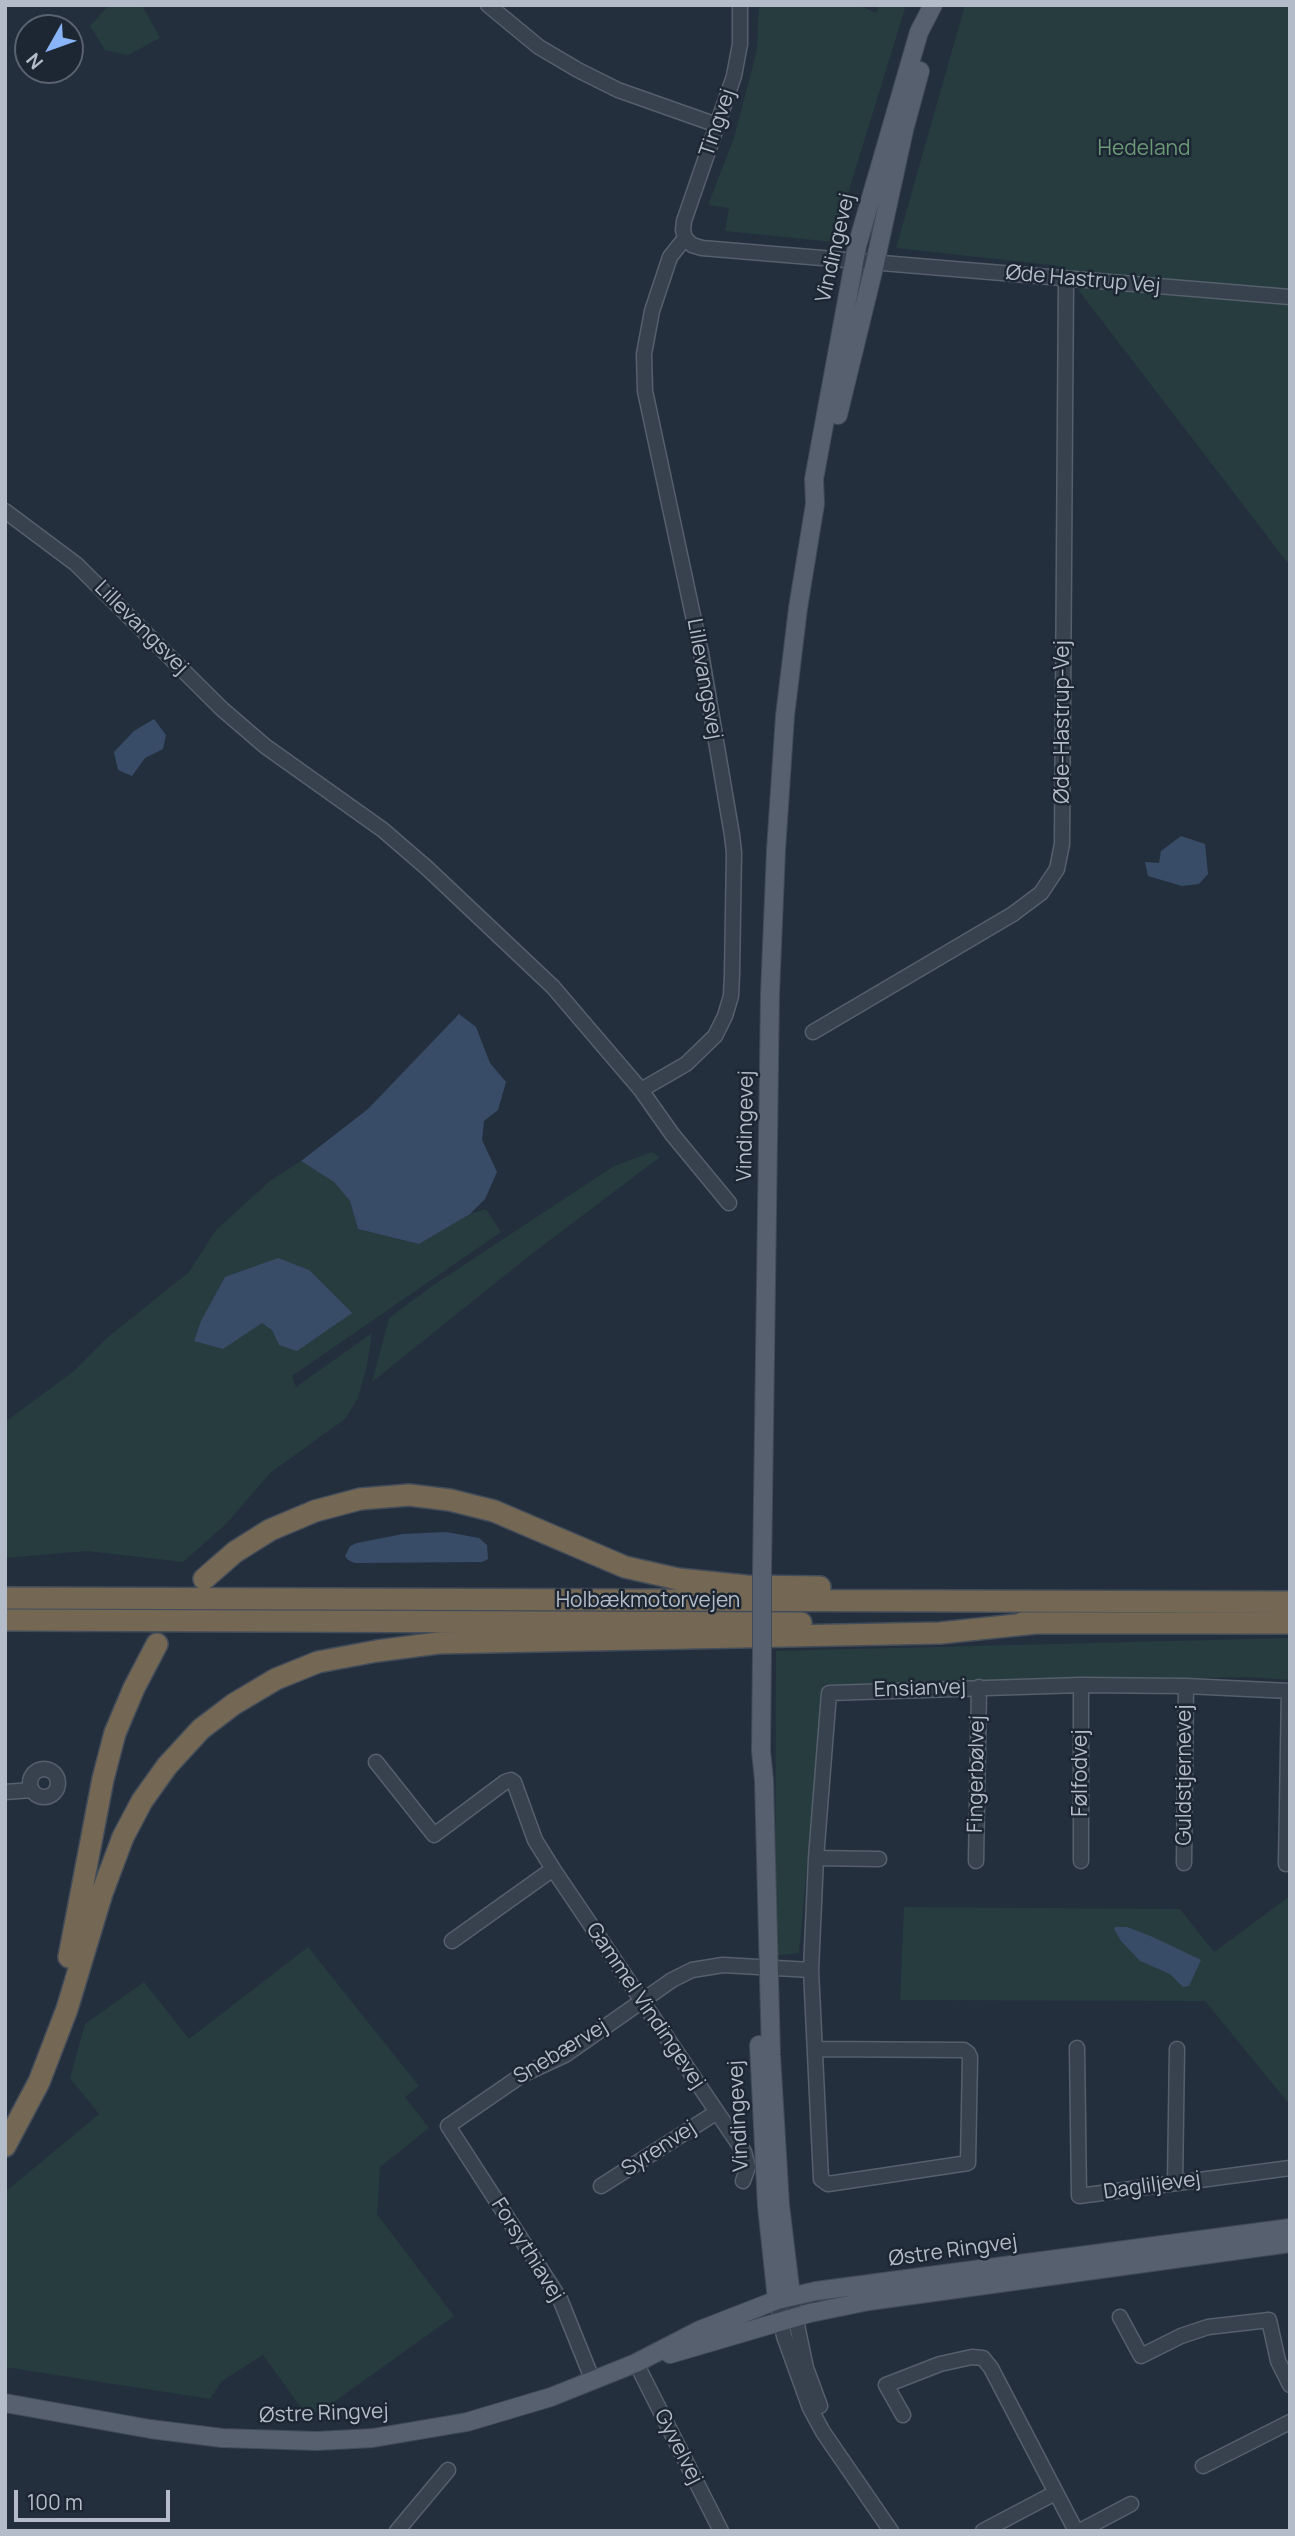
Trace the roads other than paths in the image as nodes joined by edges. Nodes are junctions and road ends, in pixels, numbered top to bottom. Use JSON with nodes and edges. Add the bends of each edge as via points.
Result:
{"nodes":[{"id":1,"x":488,"y":5,"type":"edge"},
{"id":2,"x":740,"y":5,"type":"edge"},
{"id":3,"x":932,"y":7,"type":"edge"},
{"id":4,"x":717,"y":125,"type":"junction"},
{"id":5,"x":685,"y":238,"type":"junction"},
{"id":6,"x":854,"y":261,"type":"junction"},
{"id":7,"x":875,"y":263,"type":"junction"},
{"id":8,"x":1066,"y":278,"type":"junction"},
{"id":9,"x":1290,"y":297,"type":"edge"},
{"id":10,"x":815,"y":504,"type":"junction"},
{"id":11,"x":5,"y":511,"type":"edge"},
{"id":12,"x":813,"y":1032,"type":"dead end"},
{"id":13,"x":641,"y":1090,"type":"junction"},
{"id":14,"x":729,"y":1203,"type":"dead end"},
{"id":15,"x":204,"y":1579,"type":"dead end"},
{"id":16,"x":5,"y":1598,"type":"edge"},
{"id":17,"x":968,"y":1601,"type":"junction"},
{"id":18,"x":1290,"y":1602,"type":"edge"},
{"id":19,"x":5,"y":1620,"type":"edge"},
{"id":20,"x":1036,"y":1623,"type":"junction"},
{"id":21,"x":1290,"y":1623,"type":"edge"},
{"id":22,"x":157,"y":1644,"type":"dead end"},
{"id":23,"x":1081,"y":1685,"type":"junction"},
{"id":24,"x":1186,"y":1686,"type":"junction"},
{"id":25,"x":979,"y":1687,"type":"junction"},
{"id":26,"x":1289,"y":1691,"type":"edge"},
{"id":27,"x":376,"y":1762,"type":"dead end"},
{"id":28,"x":33,"y":1790,"type":"dead end"},
{"id":29,"x":5,"y":1792,"type":"edge"},
{"id":30,"x":816,"y":1858,"type":"junction"},
{"id":31,"x":879,"y":1859,"type":"dead end"},
{"id":32,"x":976,"y":1861,"type":"dead end"},
{"id":33,"x":1081,"y":1861,"type":"dead end"},
{"id":34,"x":1184,"y":1863,"type":"dead end"},
{"id":35,"x":1286,"y":1864,"type":"dead end"},
{"id":36,"x":553,"y":1869,"type":"junction"},
{"id":37,"x":452,"y":1941,"type":"dead end"},
{"id":38,"x":762,"y":1965,"type":"junction"},
{"id":39,"x":811,"y":1970,"type":"junction"},
{"id":40,"x":643,"y":2000,"type":"junction"},
{"id":41,"x":1077,"y":2048,"type":"dead end"},
{"id":42,"x":815,"y":2049,"type":"junction"},
{"id":43,"x":1177,"y":2049,"type":"dead end"},
{"id":44,"x":717,"y":2112,"type":"junction"},
{"id":45,"x":5,"y":2126,"type":"edge"},
{"id":46,"x":448,"y":2126,"type":"joint"},
{"id":47,"x":5,"y":2146,"type":"edge"},
{"id":48,"x":1290,"y":2168,"type":"edge"},
{"id":49,"x":743,"y":2181,"type":"dead end"},
{"id":50,"x":1175,"y":2183,"type":"junction"},
{"id":51,"x":601,"y":2186,"type":"dead end"},
{"id":52,"x":1290,"y":2228,"type":"edge"},
{"id":53,"x":1290,"y":2242,"type":"edge"},
{"id":54,"x":786,"y":2309,"type":"junction"},
{"id":55,"x":1120,"y":2317,"type":"dead end"},
{"id":56,"x":636,"y":2363,"type":"junction"},
{"id":57,"x":593,"y":2381,"type":"junction"},
{"id":58,"x":1290,"y":2385,"type":"edge"},
{"id":59,"x":5,"y":2403,"type":"edge"},
{"id":60,"x":903,"y":2415,"type":"dead end"},
{"id":61,"x":1290,"y":2422,"type":"edge"},
{"id":62,"x":1203,"y":2466,"type":"dead end"},
{"id":63,"x":448,"y":2470,"type":"dead end"},
{"id":64,"x":1055,"y":2493,"type":"junction"},
{"id":65,"x":1131,"y":2504,"type":"dead end"},
{"id":66,"x":397,"y":2531,"type":"edge"},
{"id":67,"x":721,"y":2531,"type":"edge"},
{"id":68,"x":891,"y":2531,"type":"edge"},
{"id":69,"x":983,"y":2531,"type":"edge"},
{"id":70,"x":1078,"y":2531,"type":"edge"}],
"edges":[{"from":1,"to":4,"type":"street","via":[[539,47],[578,70],[618,90]]},
{"from":2,"to":4,"type":"street","name":"Tingvej","via":[[734,76]]},
{"from":3,"to":6,"type":"main road","name":"Vindingevej","via":[[919,32]]},
{"from":3,"to":7,"type":"main road","name":"Vindingevej"},
{"from":4,"to":5,"type":"street","name":"Tingvej","via":[[684,221]]},
{"from":5,"to":6,"type":"street","via":[[702,248]]},
{"from":5,"to":13,"type":"street","name":"Lillevangsvej","via":[[670,257],[652,311],[644,354],[645,391],[701,653],[732,835],[731,996],[715,1036],[702,1051]]},
{"from":6,"to":7,"type":"street"},
{"from":6,"to":10,"type":"main road","name":"Vindingevej","via":[[814,479]]},
{"from":7,"to":8,"type":"street","name":"Øde Hastrup Vej"},
{"from":7,"to":10,"type":"main road","name":"Vindingevej"},
{"from":8,"to":9,"type":"street","name":"Øde Hastrup Vej"},
{"from":8,"to":12,"type":"street","name":"Øde-Hastrup-Vej","via":[[1062,844],[1057,869],[1041,893],[1013,914]]},
{"from":10,"to":38,"type":"main road","name":"Vindingevej","bridge":true,"via":[[785,716],[776,850],[757,1780]]},
{"from":11,"to":13,"type":"street","name":"Lillevangsvej","via":[[76,565],[265,746],[383,830],[427,868],[553,987]]},
{"from":13,"to":14,"type":"street","name":"Lillevangsvej"},
{"from":15,"to":17,"type":"highway","via":[[270,1530],[315,1511],[360,1499],[409,1495],[494,1511],[625,1567],[678,1579]]},
{"from":16,"to":17,"type":"highway","name":"Holbækmotorvejen"},
{"from":17,"to":18,"type":"highway","name":"Holbækmotorvejen"},
{"from":19,"to":20,"type":"highway","name":"Holbækmotorvejen"},
{"from":20,"to":21,"type":"highway","name":"Holbækmotorvejen"},
{"from":20,"to":47,"type":"highway","via":[[940,1633],[438,1643],[318,1662],[276,1679],[201,1729],[142,1801],[102,1894],[40,2082]]},
{"from":22,"to":45,"type":"highway","via":[[115,1733],[75,1937],[54,2015]]},
{"from":23,"to":24,"type":"street","name":"Ensianvej"},
{"from":23,"to":25,"type":"street","name":"Ensianvej"},
{"from":23,"to":33,"type":"street","name":"Følfodvej"},
{"from":24,"to":26,"type":"street","name":"Ensianvej"},
{"from":24,"to":34,"type":"street","name":"Guldstjernevej"},
{"from":25,"to":30,"type":"street","name":"Ensianvej","via":[[829,1693]]},
{"from":25,"to":32,"type":"street","name":"Fingerbølvej"},
{"from":26,"to":35,"type":"street"},
{"from":27,"to":36,"type":"street","name":"Gammel Vindingevej","via":[[434,1835],[511,1780],[535,1840]]},
{"from":28,"to":29,"type":"street"},
{"from":30,"to":31,"type":"street"},
{"from":30,"to":39,"type":"street","name":"Ensianvej"},
{"from":36,"to":37,"type":"street"},
{"from":36,"to":40,"type":"street","name":"Gammel Vindingevej"},
{"from":38,"to":39,"type":"street","name":"Snebærvej"},
{"from":38,"to":40,"type":"street","name":"Snebærvej","via":[[692,1970]]},
{"from":38,"to":54,"type":"main road","name":"Vindingevej","via":[[766,2193]]},
{"from":39,"to":42,"type":"street","name":"Ensianvej"},
{"from":40,"to":44,"type":"street","name":"Gammel Vindingevej"},
{"from":40,"to":46,"type":"street","name":"Snebærvej","via":[[573,2050],[522,2075]]},
{"from":41,"to":50,"type":"street","name":"Dagliljevej","via":[[1079,2196]]},
{"from":42,"to":42,"type":"street","name":"Ensianvej","via":[[821,2179],[828,2184],[968,2163],[968,2053],[964,2050]]},
{"from":43,"to":50,"type":"street"},
{"from":44,"to":49,"type":"street","name":"Gammel Vindingevej","via":[[744,2152],[748,2167]]},
{"from":44,"to":51,"type":"street","name":"Syrenvej"},
{"from":46,"to":57,"type":"street","name":"Forsythiavej","via":[[559,2299]]},
{"from":48,"to":50,"type":"street","name":"Dagliljevej"},
{"from":52,"to":54,"type":"main road","name":"Østre Ringvej","via":[[816,2291]]},
{"from":53,"to":54,"type":"main road","name":"Østre Ringvej"},
{"from":54,"to":56,"type":"main road","name":"Østre Ringvej"},
{"from":54,"to":56,"type":"main road","name":"Østre Ringvej","via":[[700,2330]]},
{"from":54,"to":68,"type":"street","name":"Vindingevej","via":[[815,2394],[845,2462]]},
{"from":55,"to":58,"type":"street","via":[[1141,2356],[1208,2328],[1269,2320],[1278,2361]]},
{"from":56,"to":57,"type":"main road","name":"Østre Ringvej"},
{"from":56,"to":67,"type":"street","name":"Gyvelvej"},
{"from":57,"to":59,"type":"main road","name":"Østre Ringvej","via":[[467,2422],[373,2438],[317,2441],[182,2434]]},
{"from":60,"to":64,"type":"street","via":[[886,2385],[940,2364],[983,2358]]},
{"from":61,"to":62,"type":"street"},
{"from":63,"to":66,"type":"street"},
{"from":64,"to":69,"type":"street"},
{"from":64,"to":70,"type":"street"},
{"from":65,"to":70,"type":"street"}]}
